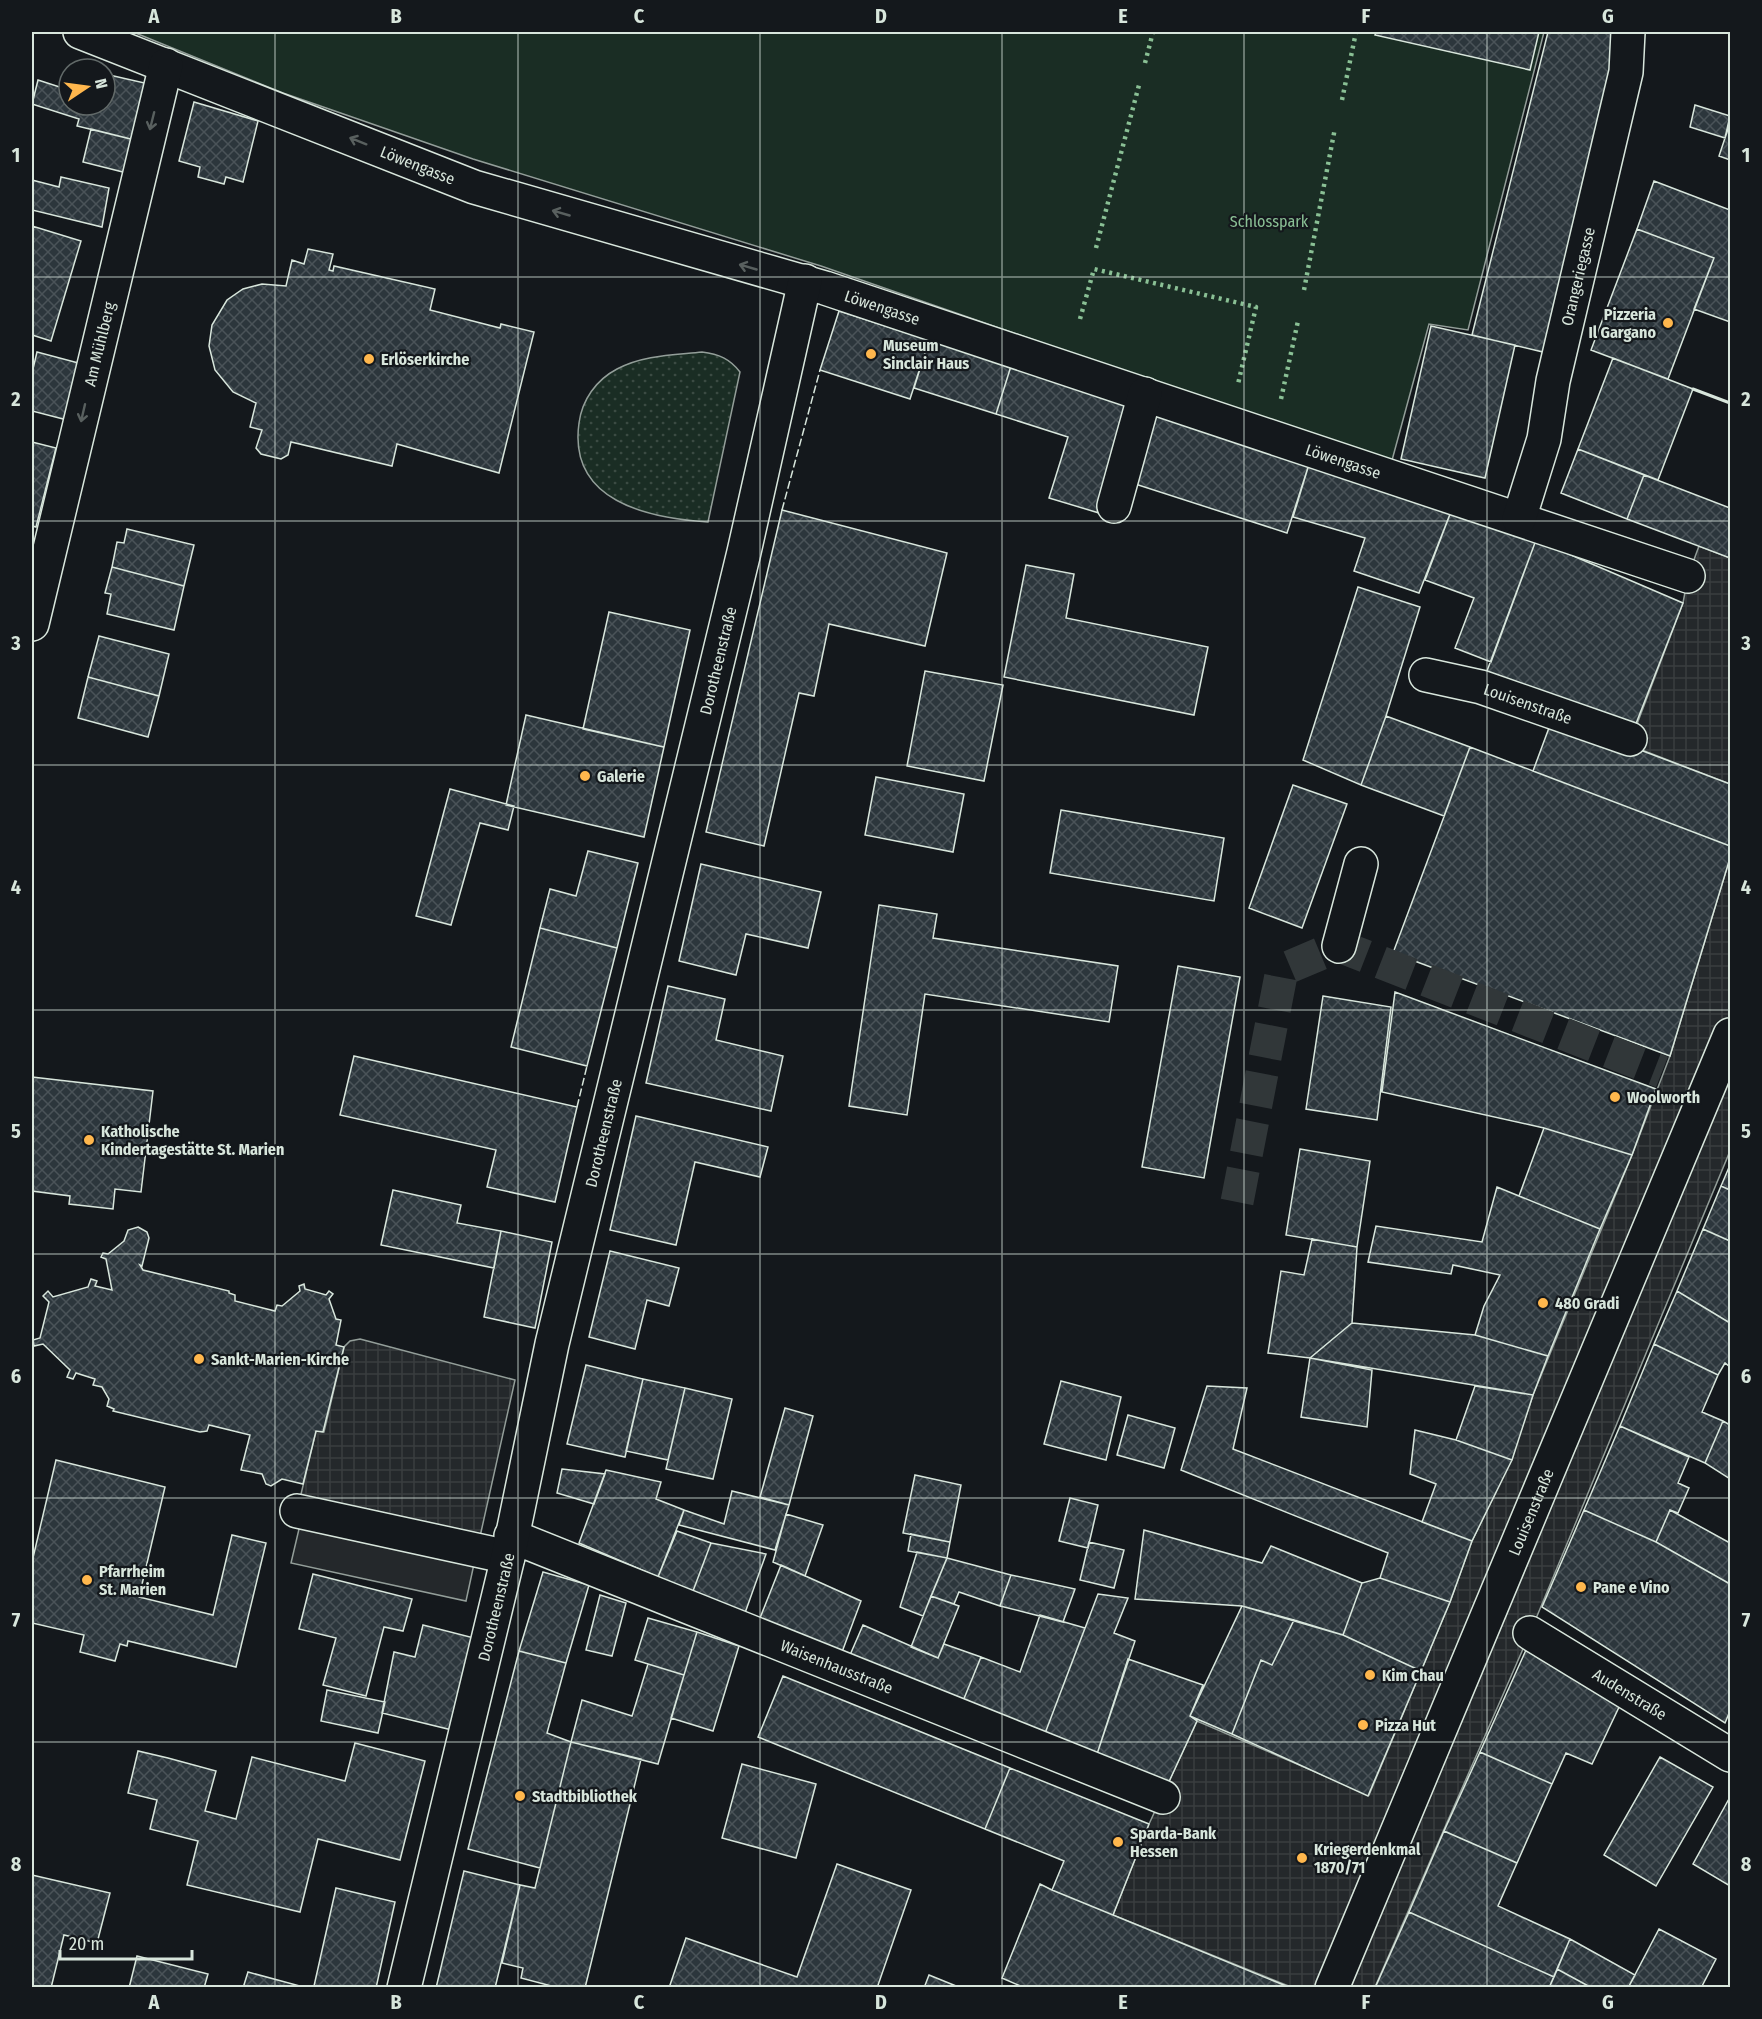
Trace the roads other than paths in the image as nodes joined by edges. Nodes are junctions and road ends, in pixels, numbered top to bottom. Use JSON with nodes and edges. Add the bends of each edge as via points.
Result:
{"nodes":[{"id":1,"x":80,"y":32,"type":"edge"},
{"id":2,"x":1628,"y":32,"type":"edge"},
{"id":3,"x":166,"y":65,"type":"junction"},
{"id":4,"x":805,"y":281,"type":"junction"},
{"id":5,"x":1145,"y":394,"type":"junction"},
{"id":6,"x":1114,"y":506,"type":"dead end"},
{"id":7,"x":1519,"y":519,"type":"junction"},
{"id":8,"x":1688,"y":576,"type":"dead end"},
{"id":9,"x":32,"y":624,"type":"edge"},
{"id":10,"x":1426,"y":675,"type":"dead end"},
{"id":11,"x":1630,"y":739,"type":"dead end"},
{"id":12,"x":1361,"y":864,"type":"dead end"},
{"id":13,"x":1339,"y":946,"type":"dead end"},
{"id":14,"x":1731,"y":1035,"type":"edge"},
{"id":15,"x":297,"y":1510,"type":"dead end"},
{"id":16,"x":509,"y":1547,"type":"junction"},
{"id":17,"x":1530,"y":1633,"type":"dead end"},
{"id":18,"x":1731,"y":1755,"type":"edge"},
{"id":19,"x":1163,"y":1797,"type":"dead end"},
{"id":20,"x":404,"y":1988,"type":"edge"},
{"id":21,"x":1332,"y":1988,"type":"edge"}],
"edges":[{"from":1,"to":3,"type":"street","name":"Löwengasse"},
{"from":2,"to":7,"type":"street","name":"Orangeriegasse","via":[[1626,72],[1553,381],[1544,439]]},
{"from":4,"to":3,"type":"street","name":"Löwengasse","one_way":true,"via":[[474,188]]},
{"from":3,"to":9,"type":"street","name":"Am Mühlberg","one_way":true},
{"from":4,"to":5,"type":"street","name":"Löwengasse"},
{"from":4,"to":16,"type":"street","name":"Dorotheenstraße","via":[[555,1332]]},
{"from":5,"to":6,"type":"street"},
{"from":5,"to":7,"type":"street","name":"Löwengasse"},
{"from":7,"to":8,"type":"street","name":"Löwengasse"},
{"from":10,"to":11,"type":"street","name":"Louisenstraße","via":[[1481,687]]},
{"from":12,"to":13,"type":"street"},
{"from":14,"to":21,"type":"street","name":"Louisenstraße"},
{"from":15,"to":16,"type":"street","name":"Waisenhausstraße"},
{"from":16,"to":19,"type":"street","name":"Waisenhausstraße"},
{"from":16,"to":20,"type":"street","name":"Dorotheenstraße"},
{"from":17,"to":18,"type":"street","name":"Audenstraße"}]}
